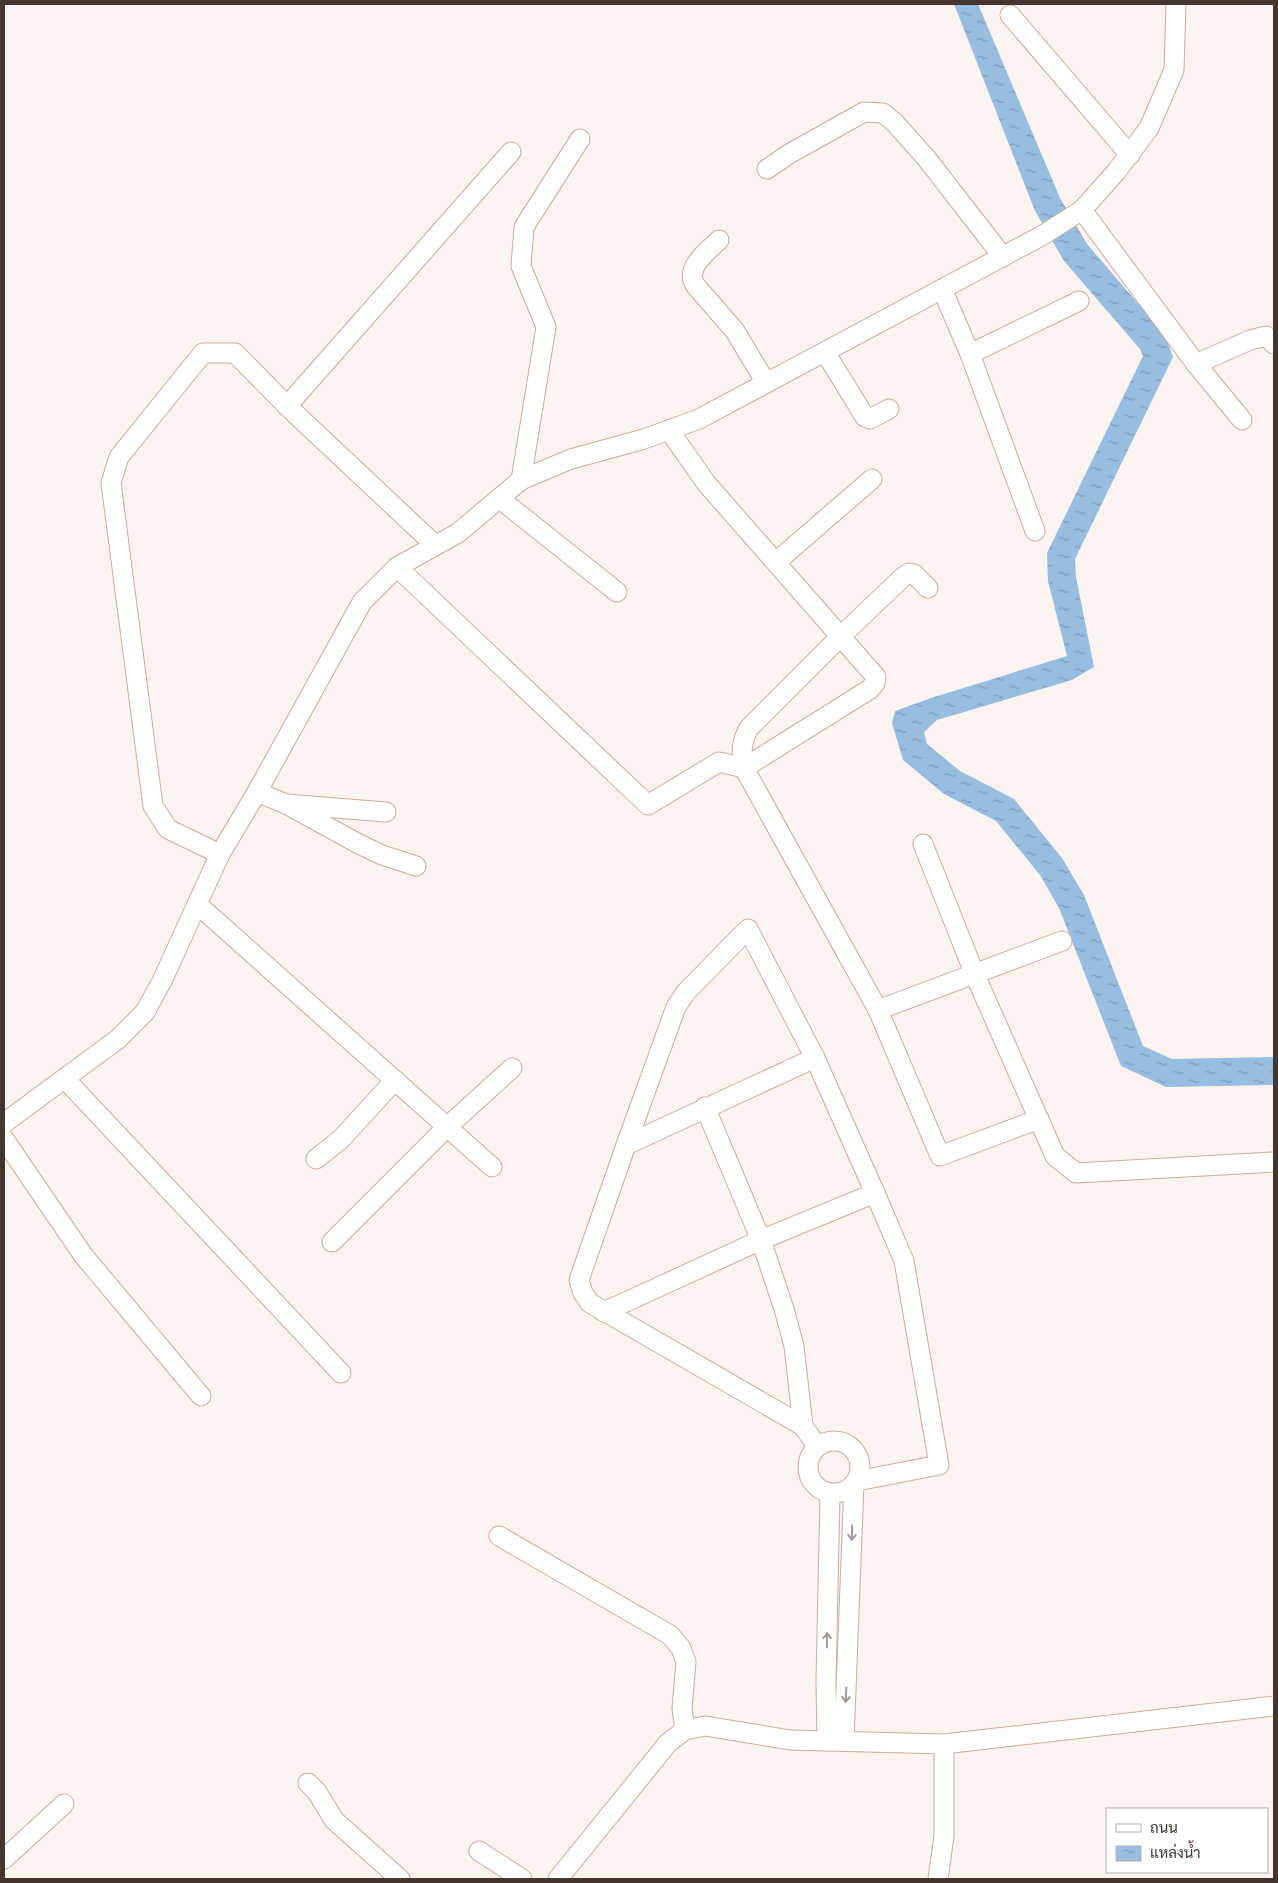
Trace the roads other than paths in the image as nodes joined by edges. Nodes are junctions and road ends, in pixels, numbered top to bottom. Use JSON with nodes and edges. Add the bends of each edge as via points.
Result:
{"nodes":[{"id":1,"x":1176,"y":4,"type":"edge"},
{"id":2,"x":1010,"y":15,"type":"dead end"},
{"id":3,"x":580,"y":139,"type":"dead end"},
{"id":4,"x":511,"y":152,"type":"dead end"},
{"id":5,"x":1130,"y":155,"type":"junction"},
{"id":6,"x":768,"y":169,"type":"dead end"},
{"id":7,"x":1078,"y":213,"type":"junction"},
{"id":8,"x":719,"y":240,"type":"dead end"},
{"id":9,"x":1003,"y":256,"type":"junction"},
{"id":10,"x":942,"y":289,"type":"junction"},
{"id":11,"x":1079,"y":301,"type":"dead end"},
{"id":12,"x":1274,"y":344,"type":"edge"},
{"id":13,"x":825,"y":352,"type":"junction"},
{"id":14,"x":970,"y":354,"type":"junction"},
{"id":15,"x":1196,"y":364,"type":"junction"},
{"id":16,"x":766,"y":383,"type":"junction"},
{"id":17,"x":287,"y":406,"type":"junction"},
{"id":18,"x":889,"y":409,"type":"dead end"},
{"id":19,"x":1242,"y":420,"type":"dead end"},
{"id":20,"x":669,"y":430,"type":"junction"},
{"id":21,"x":872,"y":479,"type":"dead end"},
{"id":22,"x":521,"y":480,"type":"junction"},
{"id":23,"x":500,"y":499,"type":"junction"},
{"id":24,"x":1035,"y":531,"type":"dead end"},
{"id":25,"x":435,"y":545,"type":"junction"},
{"id":26,"x":776,"y":562,"type":"junction"},
{"id":27,"x":397,"y":567,"type":"junction"},
{"id":28,"x":928,"y":588,"type":"dead end"},
{"id":29,"x":617,"y":592,"type":"dead end"},
{"id":30,"x":840,"y":636,"type":"junction"},
{"id":31,"x":744,"y":768,"type":"junction"},
{"id":32,"x":257,"y":792,"type":"junction"},
{"id":33,"x":286,"y":804,"type":"junction"},
{"id":34,"x":386,"y":812,"type":"dead end"},
{"id":35,"x":923,"y":844,"type":"dead end"},
{"id":36,"x":220,"y":854,"type":"junction"},
{"id":37,"x":416,"y":866,"type":"dead end"},
{"id":38,"x":197,"y":904,"type":"junction"},
{"id":39,"x":1062,"y":942,"type":"dead end"},
{"id":40,"x":975,"y":975,"type":"junction"},
{"id":41,"x":878,"y":1010,"type":"junction"},
{"id":42,"x":814,"y":1058,"type":"junction"},
{"id":43,"x":512,"y":1068,"type":"dead end"},
{"id":44,"x":64,"y":1078,"type":"junction"},
{"id":45,"x":395,"y":1080,"type":"junction"},
{"id":46,"x":705,"y":1107,"type":"junction"},
{"id":47,"x":1039,"y":1119,"type":"junction"},
{"id":48,"x":4,"y":1123,"type":"edge"},
{"id":49,"x":447,"y":1127,"type":"junction"},
{"id":50,"x":4,"y":1139,"type":"edge"},
{"id":51,"x":626,"y":1144,"type":"junction"},
{"id":52,"x":316,"y":1159,"type":"dead end"},
{"id":53,"x":1274,"y":1162,"type":"edge"},
{"id":54,"x":492,"y":1167,"type":"dead end"},
{"id":55,"x":875,"y":1192,"type":"junction"},
{"id":56,"x":761,"y":1240,"type":"junction"},
{"id":57,"x":332,"y":1242,"type":"dead end"},
{"id":58,"x":604,"y":1312,"type":"junction"},
{"id":59,"x":341,"y":1373,"type":"dead end"},
{"id":60,"x":201,"y":1396,"type":"dead end"},
{"id":61,"x":803,"y":1426,"type":"junction"},
{"id":62,"x":818,"y":1446,"type":"junction"},
{"id":63,"x":855,"y":1483,"type":"junction"},
{"id":64,"x":830,"y":1493,"type":"junction"},
{"id":65,"x":499,"y":1536,"type":"dead end"},
{"id":66,"x":1274,"y":1706,"type":"edge"},
{"id":67,"x":685,"y":1730,"type":"junction"},
{"id":68,"x":836,"y":1741,"type":"junction"},
{"id":69,"x":944,"y":1744,"type":"junction"},
{"id":70,"x":308,"y":1783,"type":"dead end"},
{"id":71,"x":64,"y":1804,"type":"dead end"},
{"id":72,"x":478,"y":1851,"type":"dead end"},
{"id":73,"x":4,"y":1859,"type":"edge"},
{"id":74,"x":400,"y":1879,"type":"edge"},
{"id":75,"x":522,"y":1879,"type":"edge"},
{"id":76,"x":558,"y":1879,"type":"edge"},
{"id":77,"x":938,"y":1879,"type":"edge"}],
"edges":[{"from":1,"to":5,"type":"street","via":[[1174,70],[1149,128]]},
{"from":2,"to":5,"type":"street"},
{"from":3,"to":22,"type":"street","via":[[524,227],[521,266],[546,327]]},
{"from":4,"to":17,"type":"street"},
{"from":5,"to":7,"type":"street"},
{"from":6,"to":9,"type":"street","via":[[864,112],[883,113],[927,159]]},
{"from":7,"to":9,"type":"street"},
{"from":7,"to":15,"type":"street"},
{"from":8,"to":16,"type":"street","via":[[694,266],[692,279],[735,331]]},
{"from":9,"to":10,"type":"street"},
{"from":10,"to":13,"type":"street"},
{"from":10,"to":14,"type":"street"},
{"from":11,"to":14,"type":"street"},
{"from":12,"to":15,"type":"street","via":[[1266,336],[1250,340]]},
{"from":13,"to":16,"type":"street"},
{"from":13,"to":18,"type":"street","via":[[863,416],[870,419]]},
{"from":14,"to":24,"type":"street"},
{"from":15,"to":19,"type":"street"},
{"from":16,"to":20,"type":"street","via":[[699,419]]},
{"from":17,"to":25,"type":"street"},
{"from":17,"to":36,"type":"street","via":[[234,353],[203,353],[119,457],[111,483],[153,806],[168,829]]},
{"from":20,"to":22,"type":"street","via":[[571,459]]},
{"from":20,"to":26,"type":"street","via":[[706,483]]},
{"from":21,"to":26,"type":"street"},
{"from":22,"to":23,"type":"street"},
{"from":23,"to":25,"type":"street","via":[[458,532]]},
{"from":23,"to":29,"type":"street"},
{"from":25,"to":27,"type":"street"},
{"from":26,"to":30,"type":"street"},
{"from":27,"to":31,"type":"street","via":[[648,805],[719,762]]},
{"from":27,"to":32,"type":"street","via":[[362,602]]},
{"from":28,"to":30,"type":"street","via":[[909,573]]},
{"from":30,"to":31,"type":"street","via":[[749,728],[742,740]]},
{"from":30,"to":31,"type":"street","via":[[876,677],[874,686]]},
{"from":31,"to":41,"type":"street"},
{"from":32,"to":33,"type":"street"},
{"from":32,"to":36,"type":"street"},
{"from":33,"to":34,"type":"street"},
{"from":33,"to":37,"type":"street","via":[[365,847]]},
{"from":35,"to":40,"type":"street"},
{"from":36,"to":38,"type":"street"},
{"from":38,"to":44,"type":"street","via":[[145,1012],[118,1039]]},
{"from":38,"to":45,"type":"street"},
{"from":39,"to":40,"type":"street"},
{"from":40,"to":41,"type":"street"},
{"from":40,"to":47,"type":"street"},
{"from":41,"to":47,"type":"street","via":[[940,1156]]},
{"from":42,"to":46,"type":"street"},
{"from":42,"to":51,"type":"street","via":[[748,929],[686,992],[676,1007]]},
{"from":42,"to":55,"type":"street"},
{"from":43,"to":49,"type":"street"},
{"from":44,"to":48,"type":"street"},
{"from":44,"to":59,"type":"street"},
{"from":45,"to":49,"type":"street"},
{"from":45,"to":52,"type":"street","via":[[341,1139]]},
{"from":46,"to":51,"type":"street"},
{"from":46,"to":56,"type":"street"},
{"from":47,"to":53,"type":"street","via":[[1055,1156],[1076,1173]]},
{"from":49,"to":54,"type":"street"},
{"from":49,"to":57,"type":"street"},
{"from":50,"to":60,"type":"street","via":[[83,1255]]},
{"from":51,"to":58,"type":"street","via":[[579,1280],[582,1293]]},
{"from":55,"to":56,"type":"street"},
{"from":55,"to":63,"type":"street","via":[[904,1261],[939,1465]]},
{"from":56,"to":58,"type":"street"},
{"from":56,"to":61,"type":"street","via":[[794,1346]]},
{"from":58,"to":61,"type":"street"},
{"from":61,"to":62,"type":"street"},
{"from":62,"to":63,"type":"street","via":[[831,1440],[854,1449],[860,1464]]},
{"from":62,"to":64,"type":"street","via":[[811,1454],[808,1472],[816,1487]]},
{"from":63,"to":64,"type":"street","via":[[842,1492]]},
{"from":63,"to":68,"type":"street","one_way":true},
{"from":68,"to":64,"type":"street","one_way":true,"via":[[826,1681]]},
{"from":65,"to":67,"type":"street","via":[[670,1635],[681,1648],[686,1662],[682,1708]]},
{"from":66,"to":69,"type":"street"},
{"from":67,"to":68,"type":"street","via":[[705,1726],[790,1740]]},
{"from":67,"to":76,"type":"street","via":[[668,1744]]},
{"from":68,"to":69,"type":"street"},
{"from":69,"to":77,"type":"street","via":[[944,1836]]},
{"from":70,"to":74,"type":"street","via":[[334,1820]]},
{"from":71,"to":73,"type":"street"},
{"from":72,"to":75,"type":"street"}]}
